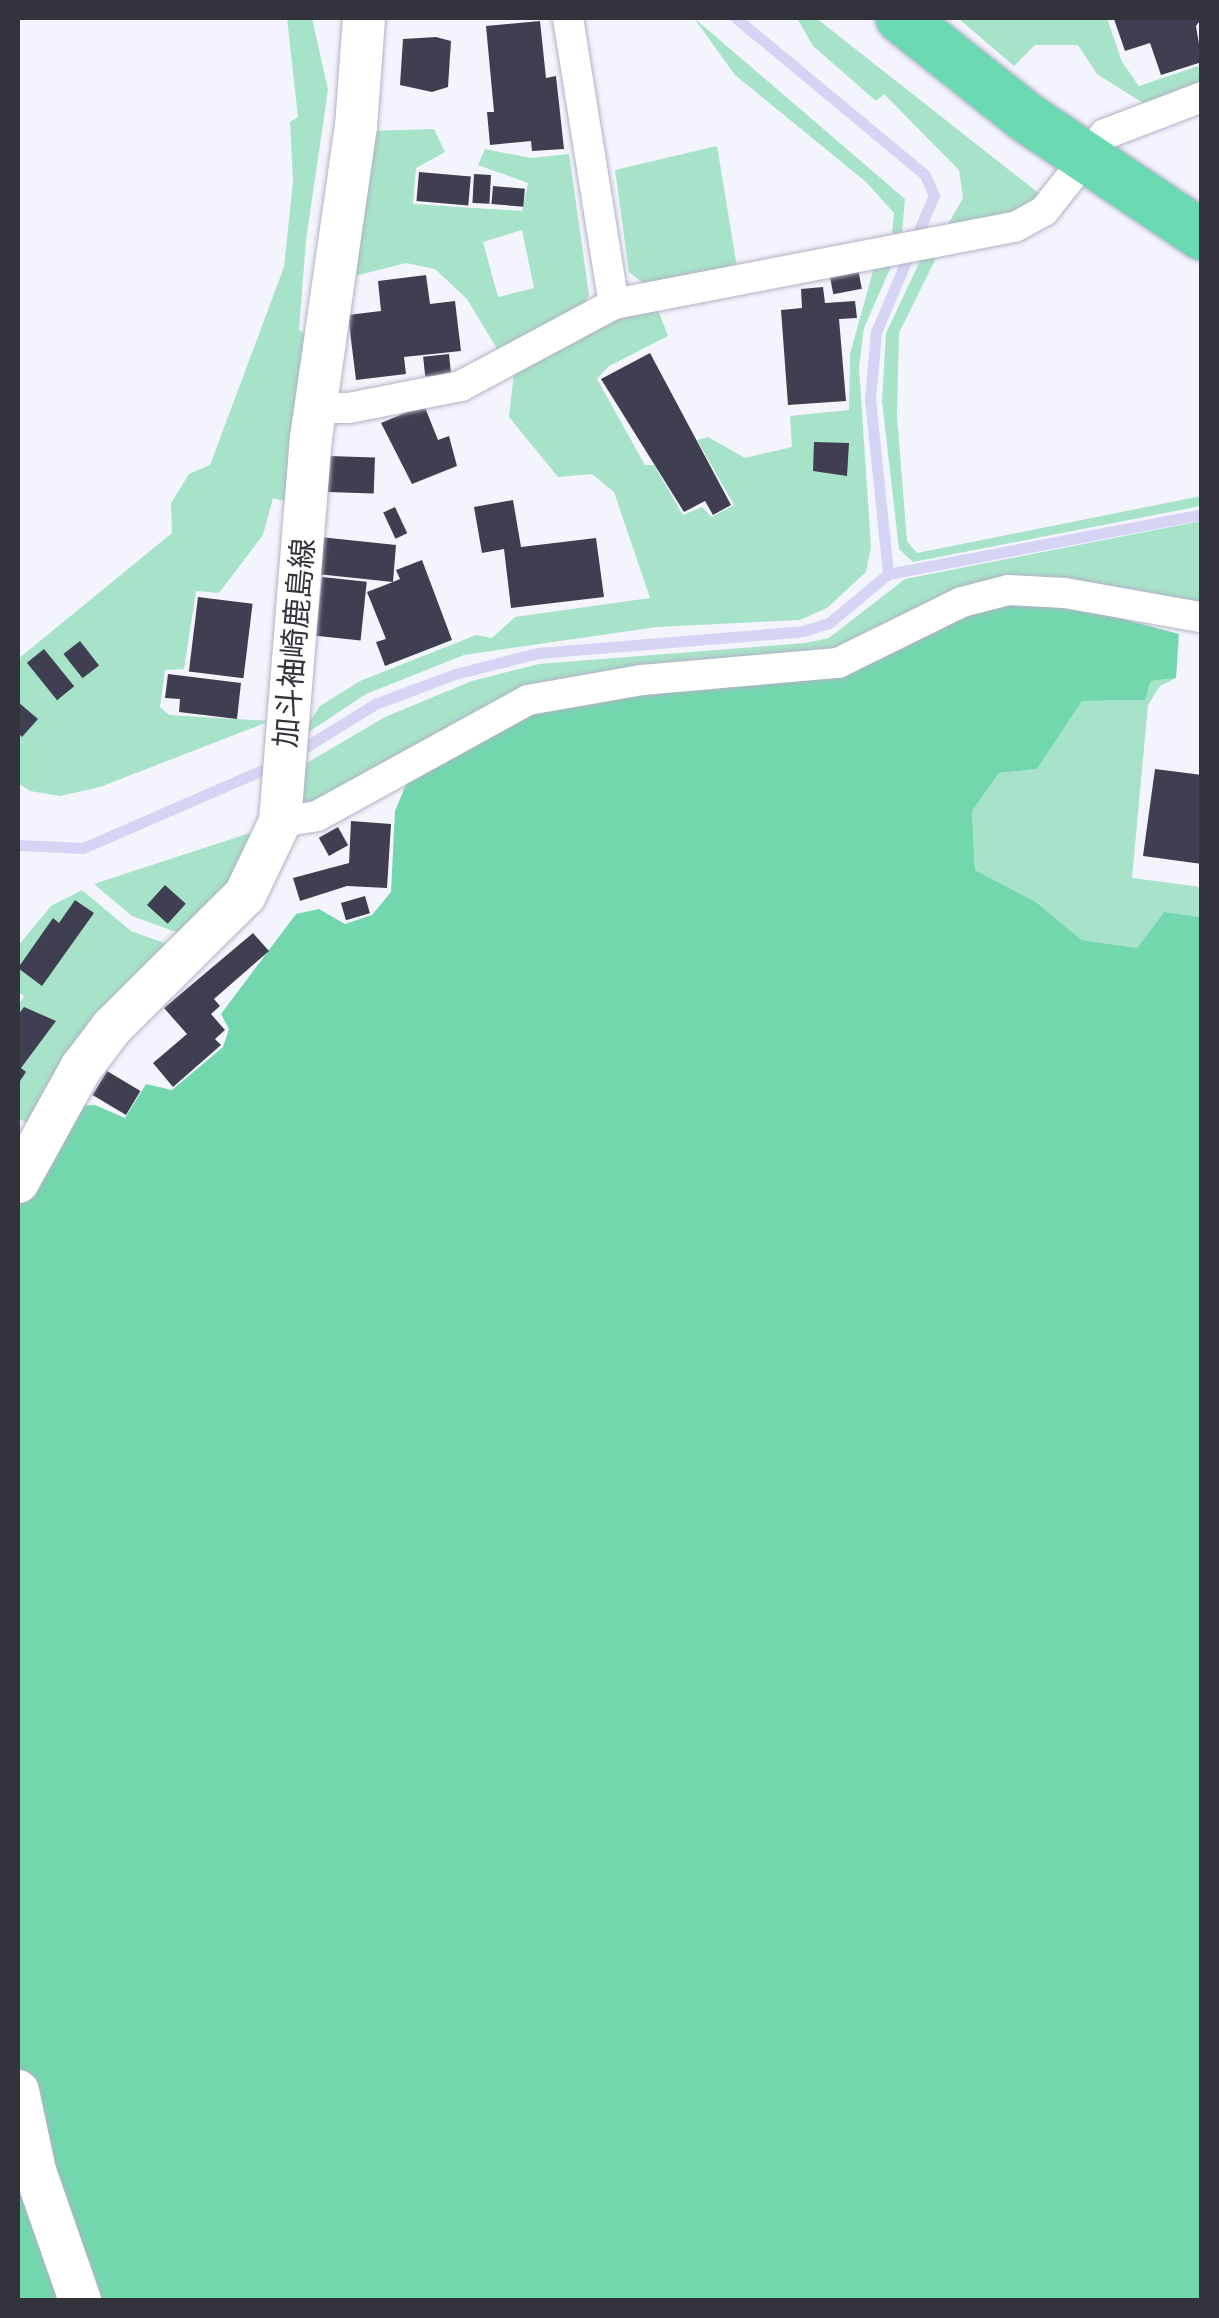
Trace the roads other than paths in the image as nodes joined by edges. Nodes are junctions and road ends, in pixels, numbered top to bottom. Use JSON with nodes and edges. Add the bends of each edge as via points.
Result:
{"nodes":[{"id":1,"x":364,"y":18,"type":"edge"},
{"id":2,"x":568,"y":18,"type":"edge"},
{"id":3,"x":900,"y":18,"type":"edge"},
{"id":4,"x":1202,"y":97,"type":"edge"},
{"id":5,"x":1085,"y":160,"type":"junction"},
{"id":6,"x":1202,"y":235,"type":"edge"},
{"id":7,"x":614,"y":304,"type":"junction"},
{"id":8,"x":316,"y":408,"type":"junction"},
{"id":9,"x":1200,"y":617,"type":"edge"},
{"id":10,"x":281,"y":804,"type":"junction"},
{"id":11,"x":18,"y":1182,"type":"edge"},
{"id":12,"x":18,"y":2091,"type":"edge"},
{"id":13,"x":80,"y":2300,"type":"edge"}],
"edges":[{"from":1,"to":8,"type":"main road","name":"加斗袖崎鹿島線","via":[[358,111]]},
{"from":2,"to":7,"type":"street"},
{"from":3,"to":5,"type":"highway"},
{"from":4,"to":5,"type":"street","via":[[1120,126]]},
{"from":5,"to":6,"type":"highway"},
{"from":5,"to":7,"type":"street","via":[[1044,211],[1015,227]]},
{"from":7,"to":8,"type":"street","via":[[461,386]]},
{"from":8,"to":10,"type":"main road","name":"加斗袖崎鹿島線"},
{"from":9,"to":10,"type":"street","via":[[1008,590],[962,602],[838,663],[642,680],[528,700],[317,816]]},
{"from":10,"to":11,"type":"main road","name":"加斗袖崎鹿島線","via":[[245,895],[112,1027],[81,1068]]},
{"from":12,"to":13,"type":"main road","via":[[35,2170]]}]}
